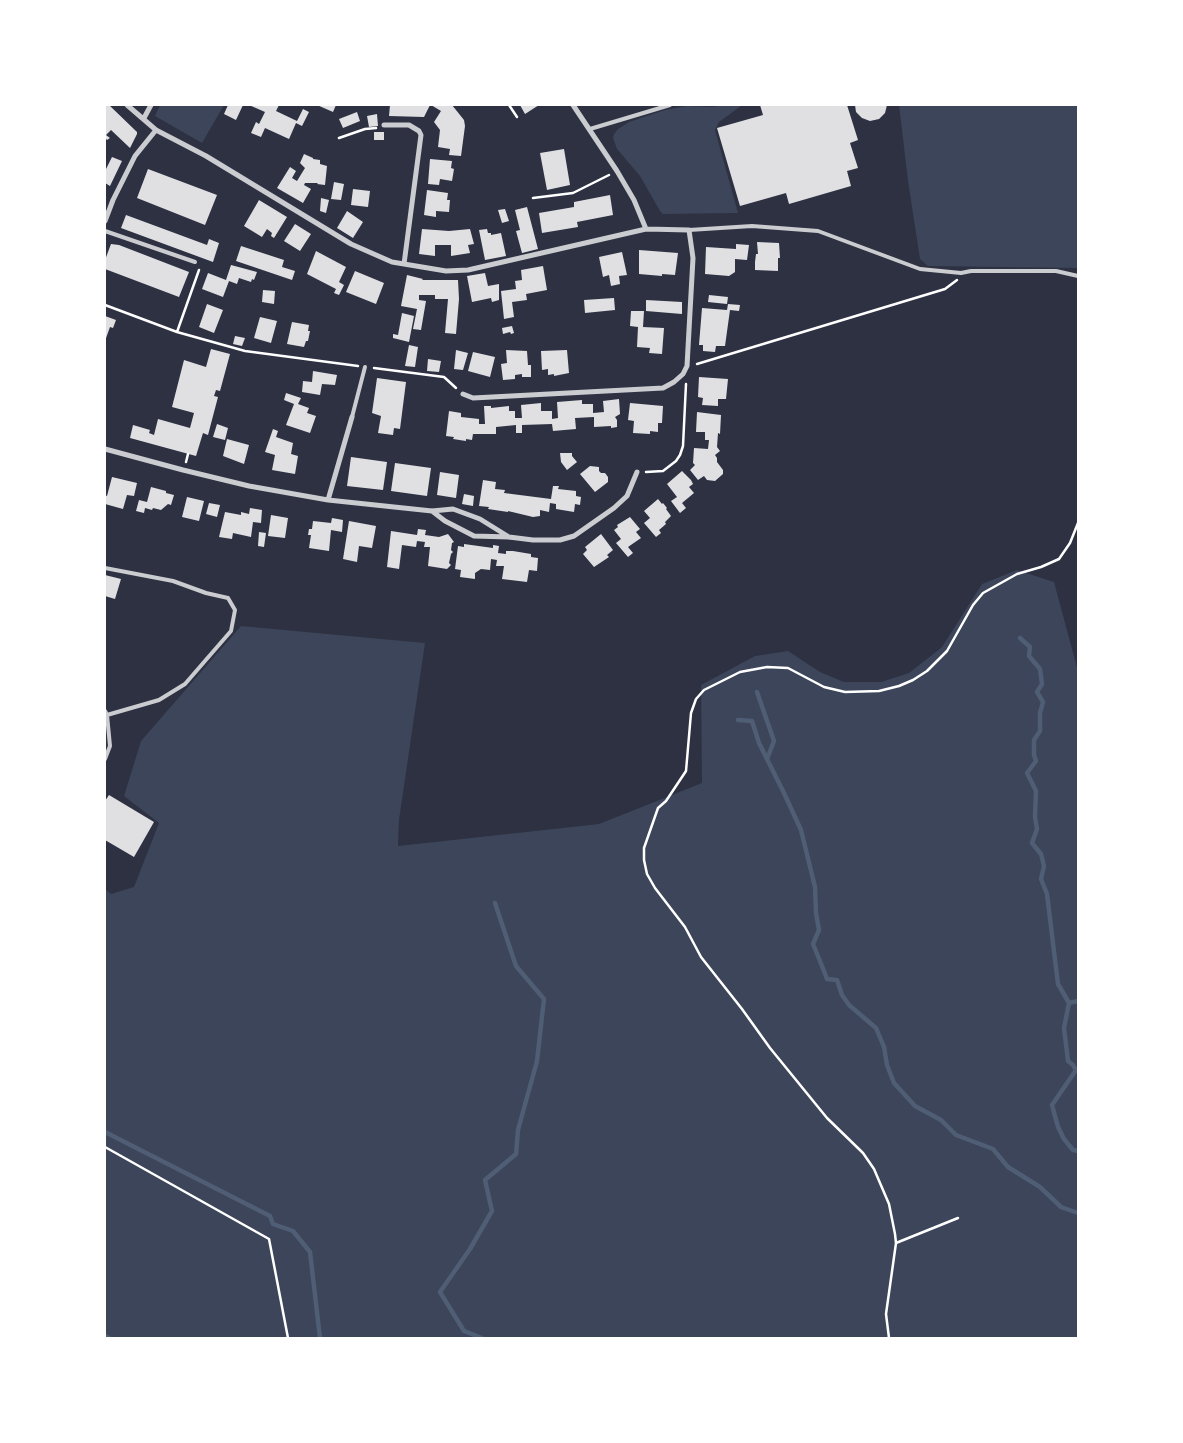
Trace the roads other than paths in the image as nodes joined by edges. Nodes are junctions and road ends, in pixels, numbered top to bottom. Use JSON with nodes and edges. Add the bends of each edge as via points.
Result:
{"nodes":[{"id":1,"x":126,"y":105,"type":"edge"},
{"id":2,"x":151,"y":105,"type":"edge"},
{"id":3,"x":573,"y":105,"type":"edge"},
{"id":4,"x":670,"y":105,"type":"edge"},
{"id":5,"x":144,"y":118,"type":"junction"},
{"id":6,"x":384,"y":125,"type":"road end"},
{"id":7,"x":590,"y":129,"type":"junction"},
{"id":8,"x":156,"y":130,"type":"junction"},
{"id":9,"x":105,"y":221,"type":"edge"},
{"id":10,"x":646,"y":229,"type":"junction"},
{"id":11,"x":689,"y":230,"type":"junction"},
{"id":12,"x":105,"y":231,"type":"edge"},
{"id":13,"x":195,"y":262,"type":"dead end"},
{"id":14,"x":404,"y":264,"type":"junction"},
{"id":15,"x":1078,"y":276,"type":"edge"},
{"id":16,"x":364,"y":367,"type":"road end"},
{"id":17,"x":463,"y":394,"type":"road end"},
{"id":18,"x":352,"y":417,"type":"joint"},
{"id":19,"x":105,"y":449,"type":"edge"},
{"id":20,"x":637,"y":472,"type":"road end"},
{"id":21,"x":328,"y":500,"type":"junction"},
{"id":22,"x":432,"y":512,"type":"junction"},
{"id":23,"x":509,"y":537,"type":"junction"},
{"id":24,"x":105,"y":568,"type":"edge"},
{"id":25,"x":106,"y":713,"type":"edge"},
{"id":26,"x":105,"y":758,"type":"edge"}],
"edges":[{"from":1,"to":5,"type":"street"},
{"from":2,"to":5,"type":"street"},
{"from":3,"to":7,"type":"street"},
{"from":4,"to":7,"type":"lane"},
{"from":5,"to":8,"type":"street"},
{"from":6,"to":14,"type":"street","via":[[410,125],[421,135]]},
{"from":7,"to":10,"type":"street","via":[[618,171]]},
{"from":8,"to":9,"type":"street","via":[[135,156]]},
{"from":8,"to":14,"type":"street","via":[[206,156],[351,244]]},
{"from":10,"to":11,"type":"street"},
{"from":10,"to":14,"type":"street","via":[[468,270],[446,271]]},
{"from":11,"to":15,"type":"lane","via":[[752,226],[818,230],[920,269],[961,273],[1056,271]]},
{"from":11,"to":17,"type":"street","via":[[694,258],[687,366],[674,382],[663,388],[473,398]]},
{"from":12,"to":13,"type":"lane"},
{"from":16,"to":18,"type":"lane"},
{"from":18,"to":21,"type":"street"},
{"from":19,"to":21,"type":"street","via":[[249,486]]},
{"from":20,"to":23,"type":"street","via":[[627,496],[574,536],[560,540]]},
{"from":21,"to":22,"type":"street"},
{"from":22,"to":23,"type":"street","via":[[474,536]]},
{"from":22,"to":23,"type":"street","via":[[453,509],[480,519]]},
{"from":24,"to":25,"type":"lane","via":[[173,581],[206,594],[228,598],[235,610],[231,631],[185,684],[159,700]]},
{"from":25,"to":26,"type":"lane","via":[[110,746]]}]}
